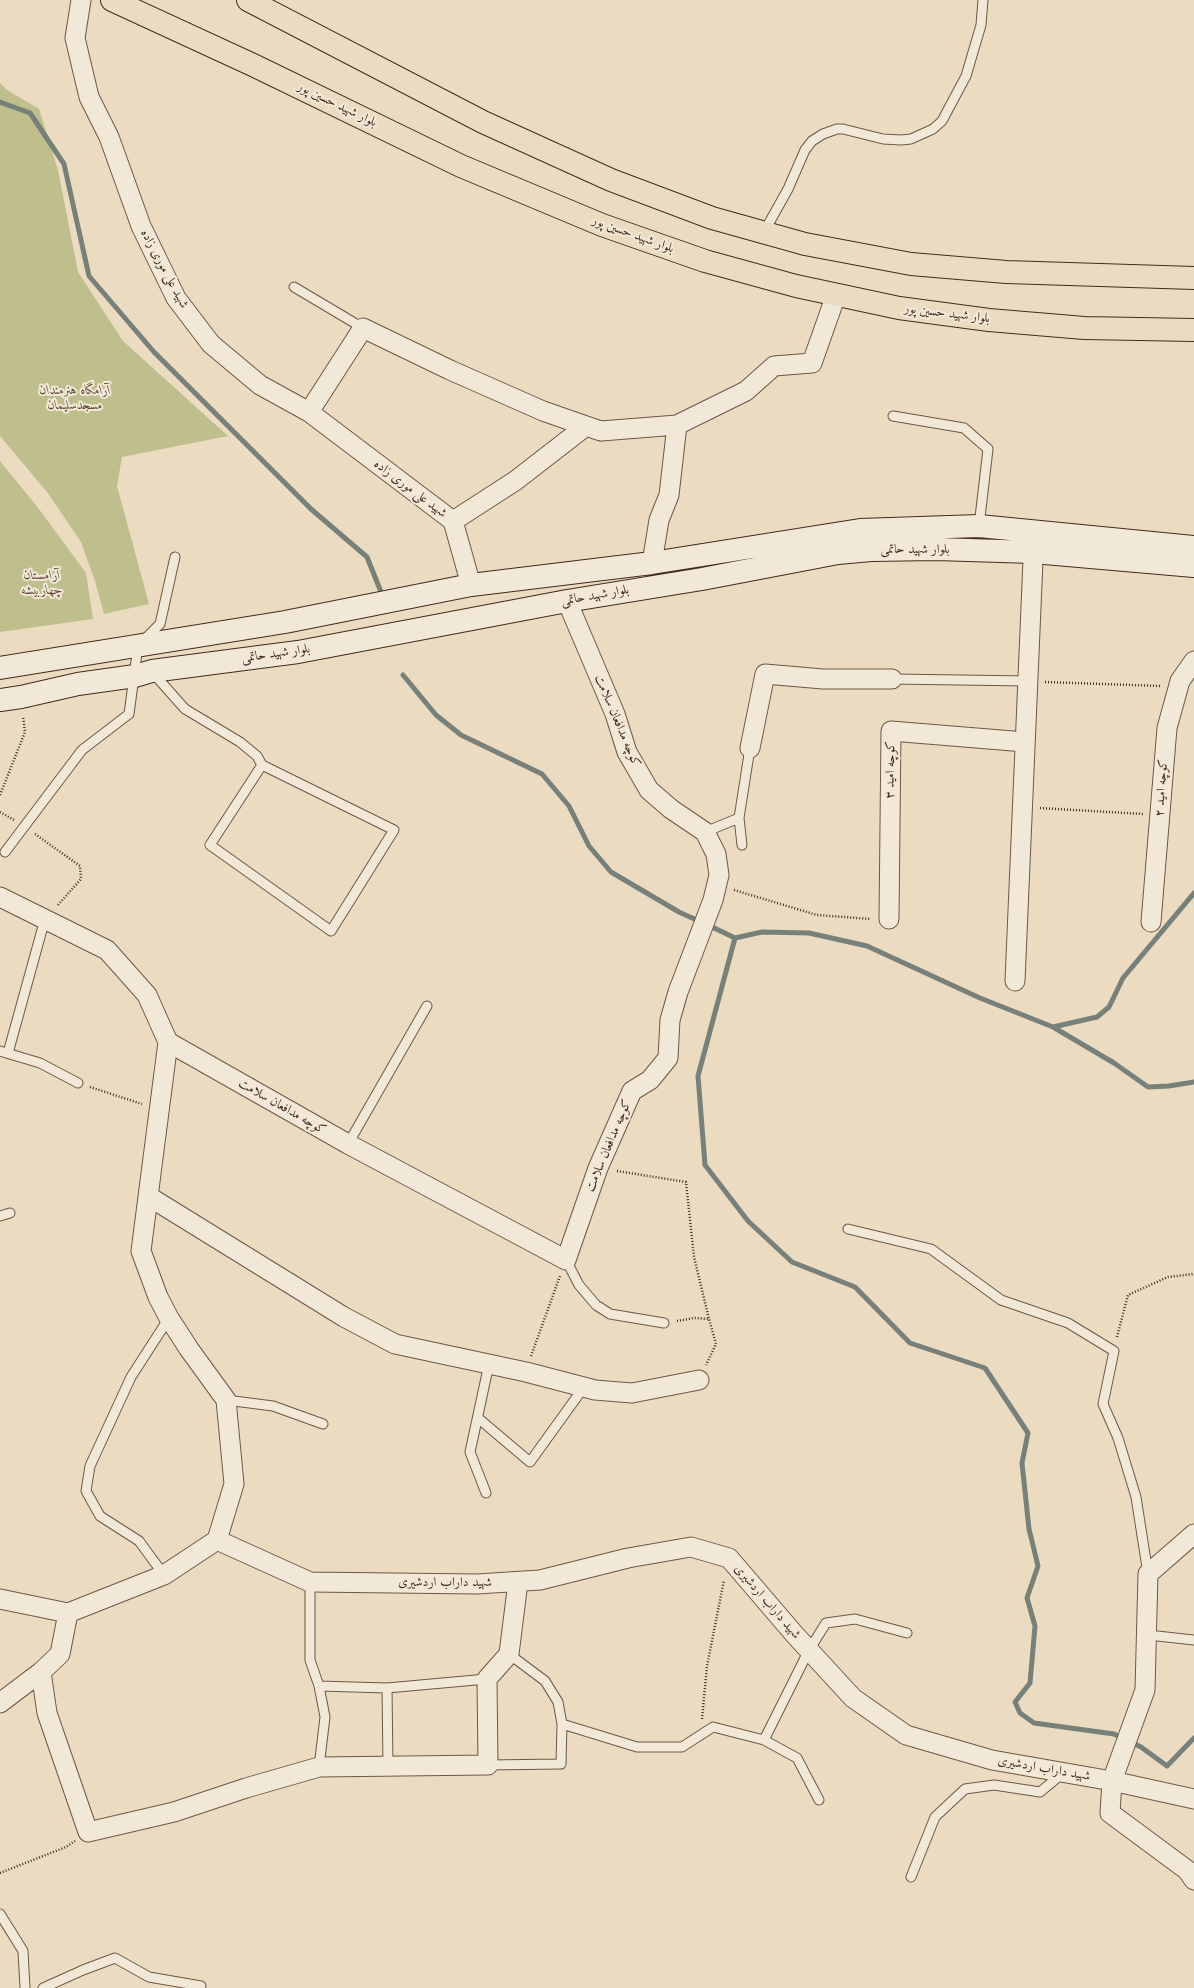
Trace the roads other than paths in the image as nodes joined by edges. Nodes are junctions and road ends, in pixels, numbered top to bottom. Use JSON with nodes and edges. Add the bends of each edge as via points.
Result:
{"nodes":[{"id":1,"x":81,"y":0,"type":"edge"},
{"id":2,"x":112,"y":0,"type":"edge"},
{"id":3,"x":248,"y":0,"type":"edge"},
{"id":4,"x":983,"y":0,"type":"edge"},
{"id":5,"x":764,"y":232,"type":"junction"},
{"id":6,"x":1194,"y":278,"type":"edge"},
{"id":7,"x":294,"y":287,"type":"dead end"},
{"id":8,"x":836,"y":295,"type":"junction"},
{"id":9,"x":363,"y":328,"type":"junction"},
{"id":10,"x":1194,"y":330,"type":"edge"},
{"id":11,"x":309,"y":412,"type":"junction"},
{"id":12,"x":893,"y":416,"type":"dead end"},
{"id":13,"x":676,"y":425,"type":"junction"},
{"id":14,"x":586,"y":426,"type":"junction"},
{"id":15,"x":453,"y":521,"type":"junction"},
{"id":16,"x":979,"y":526,"type":"junction"},
{"id":17,"x":1034,"y":530,"type":"junction"},
{"id":18,"x":1194,"y":547,"type":"edge"},
{"id":19,"x":1033,"y":552,"type":"junction"},
{"id":20,"x":176,"y":557,"type":"dead end"},
{"id":21,"x":652,"y":563,"type":"junction"},
{"id":22,"x":1194,"y":566,"type":"edge"},
{"id":23,"x":471,"y":584,"type":"junction"},
{"id":24,"x":567,"y":601,"type":"junction"},
{"id":25,"x":138,"y":646,"type":"junction"},
{"id":26,"x":1194,"y":661,"type":"edge"},
{"id":27,"x":0,"y":668,"type":"edge"},
{"id":28,"x":144,"y":674,"type":"junction"},
{"id":29,"x":892,"y":679,"type":"joint"},
{"id":30,"x":1028,"y":681,"type":"junction"},
{"id":31,"x":0,"y":700,"type":"edge"},
{"id":32,"x":1025,"y":742,"type":"junction"},
{"id":33,"x":750,"y":748,"type":"joint"},
{"id":34,"x":262,"y":765,"type":"junction"},
{"id":35,"x":739,"y":818,"type":"junction"},
{"id":36,"x":705,"y":832,"type":"junction"},
{"id":37,"x":742,"y":845,"type":"dead end"},
{"id":38,"x":5,"y":852,"type":"dead end"},
{"id":39,"x":0,"y":897,"type":"edge"},
{"id":40,"x":46,"y":919,"type":"junction"},
{"id":41,"x":889,"y":919,"type":"road end"},
{"id":42,"x":1151,"y":922,"type":"dead end"},
{"id":43,"x":1015,"y":981,"type":"dead end"},
{"id":44,"x":427,"y":1006,"type":"dead end"},
{"id":45,"x":168,"y":1042,"type":"junction"},
{"id":46,"x":4,"y":1052,"type":"edge"},
{"id":47,"x":78,"y":1083,"type":"road end"},
{"id":48,"x":348,"y":1144,"type":"junction"},
{"id":49,"x":148,"y":1196,"type":"junction"},
{"id":50,"x":10,"y":1214,"type":"dead end"},
{"id":51,"x":0,"y":1216,"type":"edge"},
{"id":52,"x":848,"y":1229,"type":"dead end"},
{"id":53,"x":566,"y":1260,"type":"junction"},
{"id":54,"x":169,"y":1318,"type":"junction"},
{"id":55,"x":664,"y":1323,"type":"road end"},
{"id":56,"x":489,"y":1364,"type":"junction"},
{"id":57,"x":699,"y":1380,"type":"road end"},
{"id":58,"x":584,"y":1387,"type":"junction"},
{"id":59,"x":226,"y":1400,"type":"junction"},
{"id":60,"x":478,"y":1418,"type":"junction"},
{"id":61,"x":323,"y":1424,"type":"dead end"},
{"id":62,"x":486,"y":1493,"type":"dead end"},
{"id":63,"x":1194,"y":1534,"type":"edge"},
{"id":64,"x":217,"y":1540,"type":"junction"},
{"id":65,"x":1148,"y":1574,"type":"junction"},
{"id":66,"x":164,"y":1575,"type":"junction"},
{"id":67,"x":310,"y":1582,"type":"junction"},
{"id":68,"x":518,"y":1582,"type":"junction"},
{"id":69,"x":0,"y":1599,"type":"edge"},
{"id":70,"x":68,"y":1613,"type":"junction"},
{"id":71,"x":907,"y":1633,"type":"dead end"},
{"id":72,"x":1148,"y":1635,"type":"junction"},
{"id":73,"x":1194,"y":1640,"type":"edge"},
{"id":74,"x":809,"y":1650,"type":"junction"},
{"id":75,"x":509,"y":1654,"type":"junction"},
{"id":76,"x":41,"y":1672,"type":"junction"},
{"id":77,"x":487,"y":1679,"type":"junction"},
{"id":78,"x":319,"y":1686,"type":"junction"},
{"id":79,"x":387,"y":1688,"type":"junction"},
{"id":80,"x":0,"y":1703,"type":"edge"},
{"id":81,"x":562,"y":1724,"type":"junction"},
{"id":82,"x":764,"y":1740,"type":"junction"},
{"id":83,"x":488,"y":1765,"type":"junction"},
{"id":84,"x":388,"y":1766,"type":"junction"},
{"id":85,"x":319,"y":1767,"type":"junction"},
{"id":86,"x":1064,"y":1772,"type":"junction"},
{"id":87,"x":1112,"y":1781,"type":"junction"},
{"id":88,"x":1194,"y":1799,"type":"edge"},
{"id":89,"x":819,"y":1800,"type":"dead end"},
{"id":90,"x":910,"y":1877,"type":"dead end"},
{"id":91,"x":1194,"y":1880,"type":"edge"},
{"id":92,"x":0,"y":1914,"type":"edge"},
{"id":93,"x":201,"y":1986,"type":"dead end"},
{"id":94,"x":25,"y":1988,"type":"edge"},
{"id":95,"x":43,"y":1988,"type":"edge"}],
"edges":[{"from":1,"to":11,"type":"street","name":"شهید علی موری زاده","via":[[75,38],[89,97],[109,137],[141,226],[176,298],[211,344],[260,385]]},
{"from":2,"to":8,"type":"main road","name":"بلوار شهيد حسین پور","via":[[253,64],[461,166],[602,225],[705,261]]},
{"from":3,"to":5,"type":"main road","via":[[483,122],[611,180],[712,218]]},
{"from":4,"to":5,"type":"lane","via":[[981,25],[966,76],[942,121],[933,129],[901,140],[883,139],[843,129],[823,134],[812,141],[805,150],[788,189]]},
{"from":5,"to":6,"type":"main road","via":[[805,244],[911,264],[1006,272]]},
{"from":7,"to":9,"type":"lane"},
{"from":8,"to":10,"type":"main road","name":"بلوار شهيد حسین پور","via":[[899,308],[989,320],[1084,328]]},
{"from":8,"to":13,"type":"street","via":[[812,363],[774,366],[746,391]]},
{"from":9,"to":11,"type":"street"},
{"from":9,"to":14,"type":"street","via":[[536,408]]},
{"from":11,"to":15,"type":"street","name":"شهید علی موری زاده"},
{"from":12,"to":16,"type":"lane","via":[[964,428],[988,450]]},
{"from":13,"to":14,"type":"street","via":[[602,431]]},
{"from":13,"to":21,"type":"street","via":[[669,495],[659,520]]},
{"from":14,"to":15,"type":"street","via":[[515,481]]},
{"from":15,"to":23,"type":"street","name":"شهید علی موری زاده"},
{"from":16,"to":17,"type":"main road","name":"بلوار شهید حاتمی"},
{"from":16,"to":21,"type":"main road","name":"بلوار شهید حاتمی","via":[[860,530]]},
{"from":17,"to":18,"type":"main road","name":"بلوار شهید حاتمی"},
{"from":17,"to":19,"type":"street"},
{"from":19,"to":22,"type":"main road","name":"بلوار شهید حاتمی"},
{"from":19,"to":24,"type":"main road","name":"بلوار شهید حاتمی","via":[[936,549],[845,552]]},
{"from":19,"to":30,"type":"street"},
{"from":20,"to":25,"type":"lane","via":[[160,624]]},
{"from":21,"to":23,"type":"main road","name":"بلوار شهید حاتمی"},
{"from":23,"to":25,"type":"main road","name":"بلوار شهید حاتمی","via":[[285,622]]},
{"from":24,"to":28,"type":"main road","name":"بلوار شهید حاتمی","via":[[298,652]]},
{"from":24,"to":36,"type":"street","name":"کوچه مدافعان سلامت","via":[[615,714],[627,752],[649,790]]},
{"from":25,"to":27,"type":"main road","name":"بلوار شهید حاتمی"},
{"from":25,"to":28,"type":"lane"},
{"from":26,"to":42,"type":"street","name":"کوچه امید ۲","via":[[1180,681],[1167,728]]},
{"from":28,"to":31,"type":"main road","name":"بلوار شهید حاتمی"},
{"from":28,"to":34,"type":"lane","via":[[185,709],[240,742],[257,756]]},
{"from":28,"to":38,"type":"lane","via":[[129,714],[82,750]]},
{"from":29,"to":30,"type":"lane"},
{"from":29,"to":33,"type":"street","via":[[822,679],[765,674]]},
{"from":30,"to":32,"type":"street"},
{"from":32,"to":41,"type":"street","name":"کوچه امید ۳","via":[[891,731]]},
{"from":32,"to":43,"type":"street"},
{"from":33,"to":35,"type":"lane"},
{"from":34,"to":34,"type":"lane","via":[[394,830],[331,930],[210,845]]},
{"from":35,"to":36,"type":"lane"},
{"from":35,"to":37,"type":"lane"},
{"from":36,"to":53,"type":"street","name":"کوچه مدافعان سلامت","via":[[716,854],[719,875],[670,1020],[668,1058],[650,1080],[632,1091],[598,1168]]},
{"from":39,"to":40,"type":"street"},
{"from":40,"to":45,"type":"street","via":[[107,950],[147,995]]},
{"from":40,"to":46,"type":"lane"},
{"from":44,"to":48,"type":"lane"},
{"from":45,"to":48,"type":"street","name":"کوچه مدافعان سلامت"},
{"from":45,"to":49,"type":"street"},
{"from":46,"to":47,"type":"lane","via":[[40,1063]]},
{"from":48,"to":53,"type":"street","name":"کوچه مدافعان سلامت"},
{"from":49,"to":54,"type":"street","via":[[141,1251],[158,1297]]},
{"from":49,"to":56,"type":"street","via":[[338,1313],[395,1344]]},
{"from":50,"to":51,"type":"lane"},
{"from":52,"to":65,"type":"lane","via":[[931,1249],[1001,1300],[1068,1323],[1114,1351],[1103,1404],[1118,1438],[1136,1497]]},
{"from":53,"to":55,"type":"lane","via":[[579,1285],[596,1305],[610,1314]]},
{"from":54,"to":59,"type":"street"},
{"from":54,"to":66,"type":"lane","via":[[131,1377],[90,1466],[86,1491],[100,1516],[140,1541]]},
{"from":56,"to":58,"type":"street"},
{"from":56,"to":60,"type":"lane"},
{"from":57,"to":58,"type":"street","via":[[632,1393]]},
{"from":58,"to":60,"type":"lane","via":[[530,1462]]},
{"from":59,"to":61,"type":"lane","via":[[273,1406]]},
{"from":59,"to":64,"type":"street","via":[[234,1484]]},
{"from":60,"to":62,"type":"lane","via":[[470,1452]]},
{"from":63,"to":65,"type":"street"},
{"from":64,"to":66,"type":"street"},
{"from":64,"to":67,"type":"street","name":"شهید داراب اردشیری"},
{"from":65,"to":72,"type":"street"},
{"from":66,"to":70,"type":"street"},
{"from":67,"to":68,"type":"street","name":"شهید داراب اردشیری"},
{"from":67,"to":78,"type":"lane","via":[[310,1660]]},
{"from":68,"to":74,"type":"street","name":"شهید داراب اردشیری","via":[[540,1580],[628,1558],[691,1547],[729,1558]]},
{"from":68,"to":75,"type":"street"},
{"from":69,"to":70,"type":"street"},
{"from":70,"to":76,"type":"street","via":[[60,1654]]},
{"from":71,"to":74,"type":"lane","via":[[855,1619],[826,1623]]},
{"from":72,"to":73,"type":"lane"},
{"from":72,"to":87,"type":"street","via":[[1145,1690]]},
{"from":74,"to":82,"type":"lane"},
{"from":74,"to":86,"type":"street","name":"شهید داراب اردشیری","via":[[853,1698],[906,1735],[992,1760]]},
{"from":75,"to":77,"type":"street"},
{"from":75,"to":81,"type":"lane","via":[[545,1681],[558,1702]]},
{"from":76,"to":80,"type":"street"},
{"from":76,"to":85,"type":"street","via":[[47,1713],[88,1832],[174,1812]]},
{"from":77,"to":79,"type":"lane"},
{"from":77,"to":83,"type":"street"},
{"from":78,"to":79,"type":"lane"},
{"from":78,"to":85,"type":"lane","via":[[325,1717]]},
{"from":79,"to":84,"type":"lane"},
{"from":81,"to":82,"type":"lane","via":[[637,1747],[682,1747],[713,1727]]},
{"from":81,"to":83,"type":"lane","via":[[561,1764]]},
{"from":82,"to":89,"type":"lane","via":[[797,1758]]},
{"from":83,"to":84,"type":"street"},
{"from":84,"to":85,"type":"street"},
{"from":86,"to":87,"type":"street","name":"شهید داراب اردشیری"},
{"from":86,"to":90,"type":"lane","via":[[1040,1792],[994,1785],[965,1789],[935,1817]]},
{"from":87,"to":88,"type":"street","name":"شهید داراب اردشیری"},
{"from":87,"to":91,"type":"street","via":[[1110,1813],[1187,1870]]},
{"from":92,"to":94,"type":"lane","via":[[23,1951]]},
{"from":93,"to":95,"type":"lane","via":[[149,1977],[115,1958]]}]}
